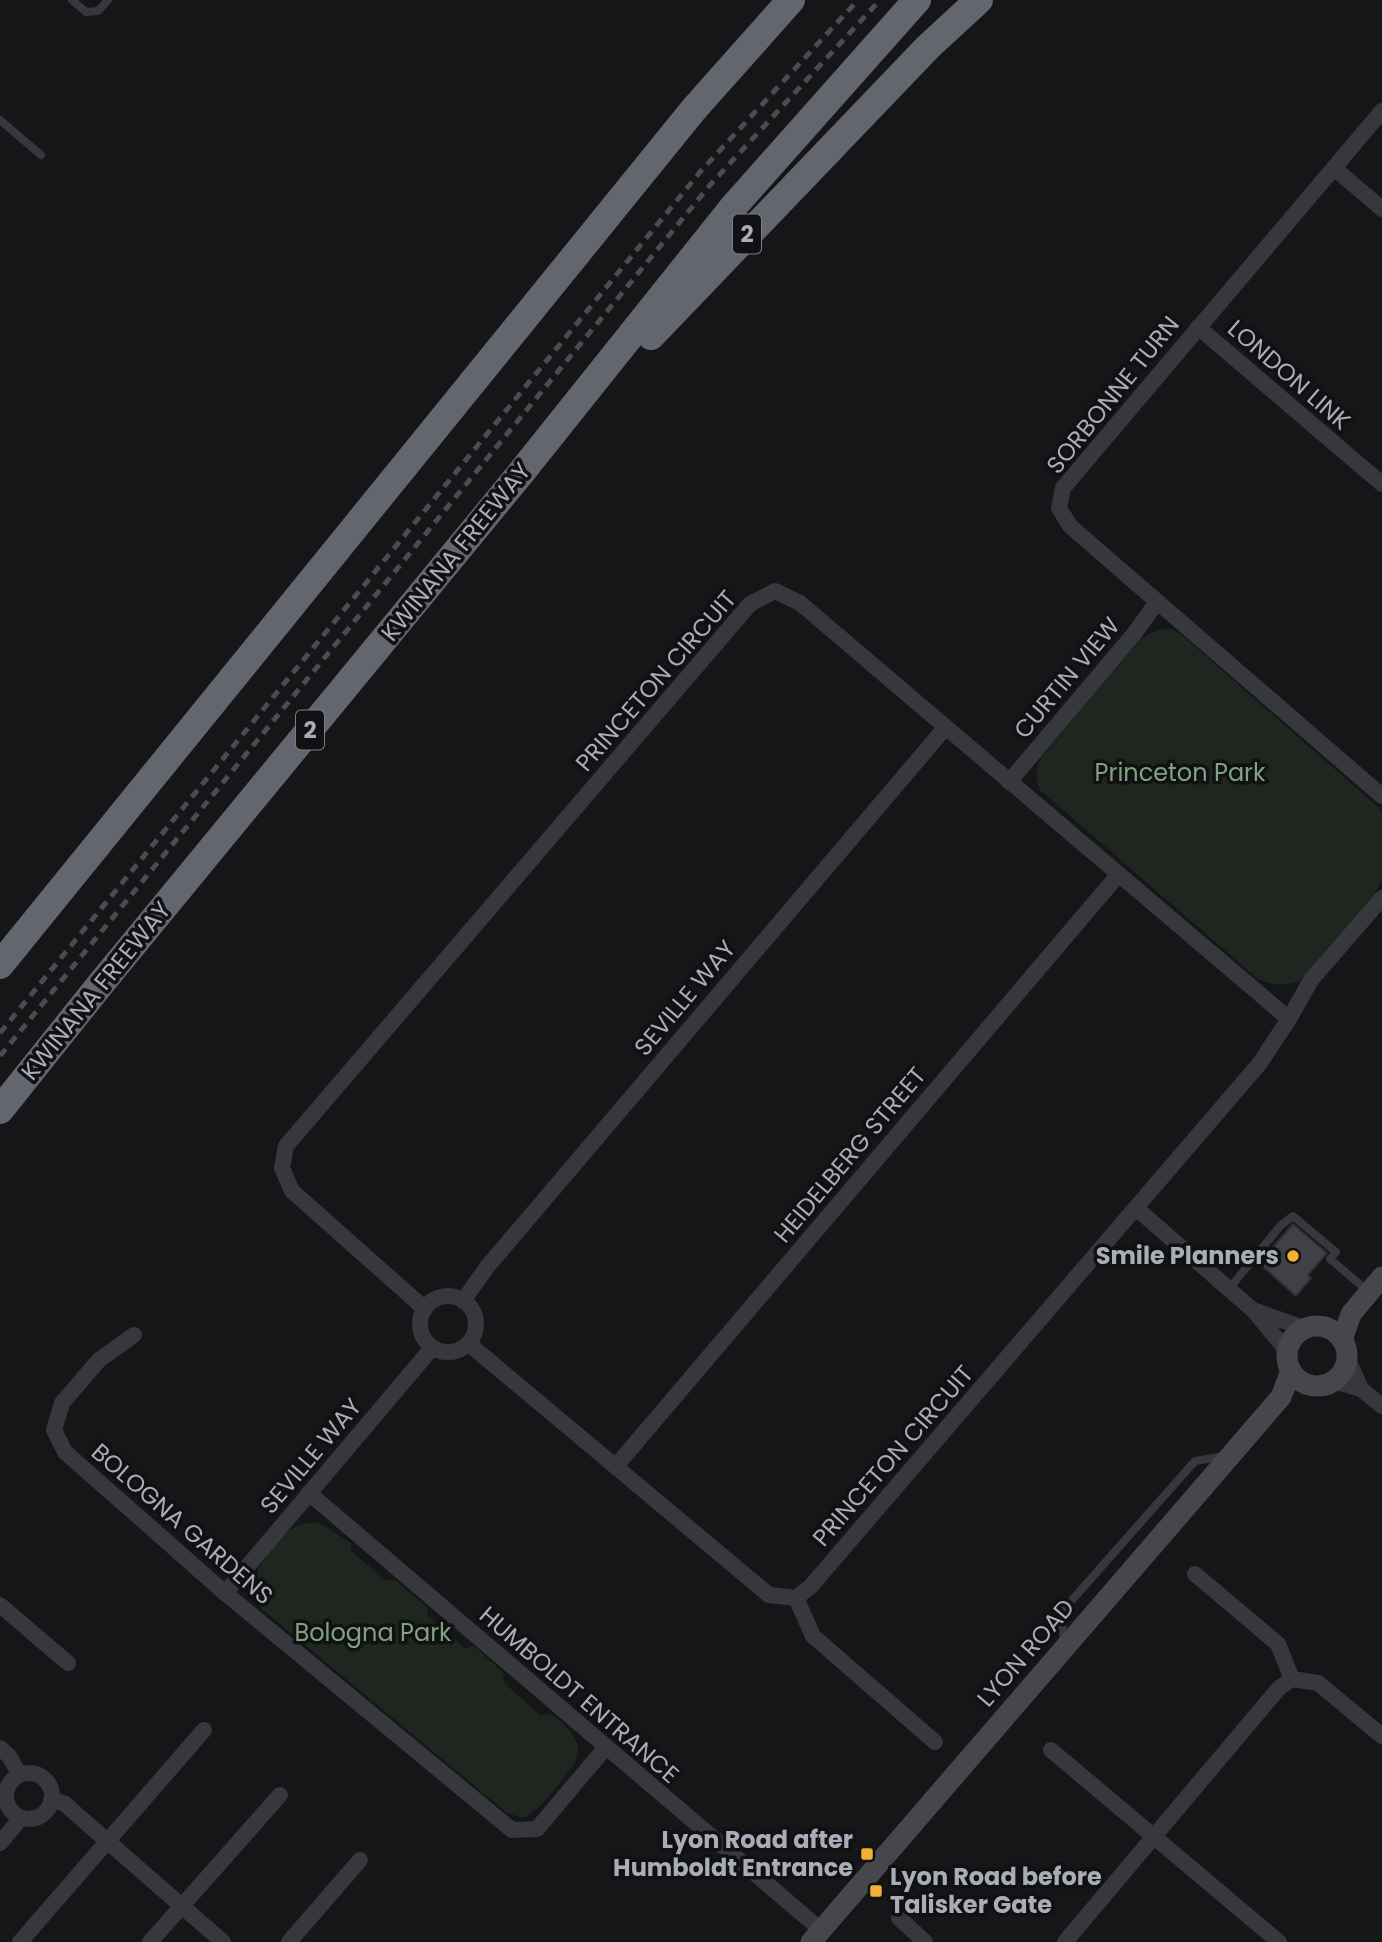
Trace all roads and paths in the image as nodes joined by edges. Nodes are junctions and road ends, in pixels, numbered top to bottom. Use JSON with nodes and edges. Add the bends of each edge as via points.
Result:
{"nodes":[{"id":1,"x":72,"y":0,"type":"edge"},
{"id":2,"x":108,"y":0,"type":"edge"},
{"id":3,"x":778,"y":0,"type":"edge"},
{"id":4,"x":791,"y":0,"type":"edge"},
{"id":5,"x":917,"y":0,"type":"edge"},
{"id":6,"x":979,"y":0,"type":"edge"},
{"id":7,"x":694,"y":109,"type":"junction"},
{"id":8,"x":1382,"y":111,"type":"edge"},
{"id":9,"x":0,"y":120,"type":"edge"},
{"id":10,"x":41,"y":155,"type":"dead end"},
{"id":11,"x":1334,"y":168,"type":"junction"},
{"id":12,"x":1382,"y":209,"type":"edge"},
{"id":13,"x":1198,"y":327,"type":"junction"},
{"id":14,"x":520,"y":474,"type":"junction"},
{"id":15,"x":1382,"y":485,"type":"edge"},
{"id":16,"x":1157,"y":602,"type":"junction"},
{"id":17,"x":945,"y":728,"type":"junction"},
{"id":18,"x":1009,"y":782,"type":"junction"},
{"id":19,"x":1382,"y":796,"type":"edge"},
{"id":20,"x":1119,"y":874,"type":"junction"},
{"id":21,"x":1382,"y":898,"type":"edge"},
{"id":22,"x":0,"y":965,"type":"edge"},
{"id":23,"x":1289,"y":1019,"type":"junction"},
{"id":24,"x":0,"y":1110,"type":"edge"},
{"id":25,"x":1136,"y":1208,"type":"junction"},
{"id":26,"x":1376,"y":1285,"type":"edge"},
{"id":27,"x":1229,"y":1289,"type":"junction"},
{"id":28,"x":463,"y":1301,"type":"junction"},
{"id":29,"x":425,"y":1308,"type":"junction"},
{"id":30,"x":1254,"y":1311,"type":"junction"},
{"id":31,"x":134,"y":1335,"type":"dead end"},
{"id":32,"x":1330,"y":1338,"type":"junction"},
{"id":33,"x":469,"y":1343,"type":"junction"},
{"id":34,"x":432,"y":1348,"type":"junction"},
{"id":35,"x":1289,"y":1361,"type":"junction"},
{"id":36,"x":1324,"y":1384,"type":"junction"},
{"id":37,"x":1361,"y":1389,"type":"junction"},
{"id":38,"x":1281,"y":1397,"type":"junction"},
{"id":39,"x":1382,"y":1406,"type":"edge"},
{"id":40,"x":616,"y":1466,"type":"junction"},
{"id":41,"x":309,"y":1493,"type":"junction"},
{"id":42,"x":1195,"y":1574,"type":"dead end"},
{"id":43,"x":225,"y":1593,"type":"junction"},
{"id":44,"x":796,"y":1598,"type":"junction"},
{"id":45,"x":0,"y":1605,"type":"edge"},
{"id":46,"x":68,"y":1663,"type":"dead end"},
{"id":47,"x":1292,"y":1679,"type":"junction"},
{"id":48,"x":204,"y":1730,"type":"dead end"},
{"id":49,"x":1382,"y":1736,"type":"edge"},
{"id":50,"x":934,"y":1742,"type":"dead end"},
{"id":51,"x":606,"y":1747,"type":"junction"},
{"id":52,"x":0,"y":1748,"type":"edge"},
{"id":53,"x":1051,"y":1750,"type":"dead end"},
{"id":54,"x":20,"y":1775,"type":"junction"},
{"id":55,"x":280,"y":1795,"type":"dead end"},
{"id":56,"x":51,"y":1800,"type":"junction"},
{"id":57,"x":4,"y":1810,"type":"edge"},
{"id":58,"x":21,"y":1818,"type":"junction"},
{"id":59,"x":1153,"y":1838,"type":"junction"},
{"id":60,"x":108,"y":1842,"type":"junction"},
{"id":61,"x":0,"y":1843,"type":"edge"},
{"id":62,"x":360,"y":1860,"type":"dead end"},
{"id":63,"x":182,"y":1906,"type":"junction"},
{"id":64,"x":899,"y":1918,"type":"dead end"},
{"id":65,"x":816,"y":1936,"type":"edge"},
{"id":66,"x":20,"y":1942,"type":"edge"},
{"id":67,"x":150,"y":1942,"type":"edge"},
{"id":68,"x":223,"y":1942,"type":"edge"},
{"id":69,"x":289,"y":1942,"type":"edge"},
{"id":70,"x":925,"y":1942,"type":"edge"},
{"id":71,"x":1065,"y":1942,"type":"edge"},
{"id":72,"x":1279,"y":1942,"type":"edge"}],
"edges":[{"from":1,"to":2,"type":"lane","via":[[86,12],[98,11]]},
{"from":3,"to":7,"type":"highway"},
{"from":4,"to":7,"type":"highway"},
{"from":5,"to":14,"type":"highway","name":"KWINANA FREEWAY","number":"2","via":[[734,206]]},
{"from":6,"to":14,"type":"highway","number":"2","via":[[928,47]]},
{"from":7,"to":22,"type":"highway"},
{"from":8,"to":11,"type":"street","name":"SORBONNE TURN"},
{"from":9,"to":10,"type":"lane"},
{"from":11,"to":12,"type":"street"},
{"from":11,"to":13,"type":"street","name":"SORBONNE TURN"},
{"from":13,"to":15,"type":"street","name":"LONDON LINK"},
{"from":13,"to":16,"type":"street","name":"SORBONNE TURN","via":[[1063,488],[1059,508],[1070,526]]},
{"from":14,"to":24,"type":"highway","name":"KWINANA FREEWAY","number":"2"},
{"from":16,"to":18,"type":"street","name":"CURTIN VIEW"},
{"from":16,"to":19,"type":"street","name":"SORBONNE TURN"},
{"from":17,"to":18,"type":"street","name":"PRINCETON CIRCUIT"},
{"from":17,"to":28,"type":"street","name":"SEVILLE WAY","via":[[487,1267]]},
{"from":17,"to":29,"type":"street","name":"PRINCETON CIRCUIT","via":[[800,603],[775,591],[750,604],[286,1146],[282,1168],[292,1191]]},
{"from":18,"to":20,"type":"street","name":"PRINCETON CIRCUIT"},
{"from":20,"to":23,"type":"street","name":"PRINCETON CIRCUIT"},
{"from":20,"to":40,"type":"street","name":"HEIDELBERG STREET"},
{"from":21,"to":23,"type":"street","name":"PRINCETON CIRCUIT","via":[[1311,980]]},
{"from":23,"to":25,"type":"street","name":"PRINCETON CIRCUIT","via":[[1260,1063]]},
{"from":25,"to":27,"type":"street"},
{"from":25,"to":44,"type":"street","name":"PRINCETON CIRCUIT"},
{"from":26,"to":27,"type":"lane","via":[[1331,1259],[1336,1252],[1293,1216]]},
{"from":26,"to":32,"type":"street"},
{"from":27,"to":30,"type":"street"},
{"from":28,"to":29,"type":"street","via":[[449,1295]]},
{"from":28,"to":33,"type":"street","via":[[473,1312],[475,1329]]},
{"from":29,"to":34,"type":"street","via":[[419,1323]]},
{"from":30,"to":32,"type":"street"},
{"from":30,"to":35,"type":"street"},
{"from":31,"to":43,"type":"street","name":"BOLOGNA GARDENS","via":[[99,1360],[62,1403],[54,1430],[65,1452]]},
{"from":32,"to":35,"type":"street","via":[[1297,1334]]},
{"from":32,"to":36,"type":"street","via":[[1341,1374]]},
{"from":32,"to":37,"type":"street"},
{"from":33,"to":34,"type":"street","via":[[458,1351]]},
{"from":33,"to":40,"type":"street"},
{"from":34,"to":41,"type":"street","name":"SEVILLE WAY"},
{"from":35,"to":36,"type":"street","via":[[1305,1384]]},
{"from":35,"to":38,"type":"street","name":"LYON ROAD"},
{"from":36,"to":37,"type":"street"},
{"from":36,"to":38,"type":"street"},
{"from":37,"to":39,"type":"street"},
{"from":38,"to":65,"type":"street","name":"LYON ROAD"},
{"from":40,"to":44,"type":"street","via":[[769,1595]]},
{"from":41,"to":43,"type":"street","name":"SEVILLE WAY"},
{"from":41,"to":51,"type":"street","name":"HUMBOLDT ENTRANCE"},
{"from":42,"to":47,"type":"street","via":[[1278,1644]]},
{"from":43,"to":51,"type":"street","name":"BOLOGNA GARDENS","via":[[512,1830],[537,1829]]},
{"from":44,"to":50,"type":"street","via":[[813,1636]]},
{"from":45,"to":46,"type":"street"},
{"from":47,"to":49,"type":"street","via":[[1318,1683]]},
{"from":47,"to":59,"type":"street","via":[[1279,1688]]},
{"from":48,"to":60,"type":"street"},
{"from":51,"to":65,"type":"street","name":"HUMBOLDT ENTRANCE"},
{"from":52,"to":54,"type":"street"},
{"from":53,"to":59,"type":"street"},
{"from":54,"to":56,"type":"street","via":[[42,1777]]},
{"from":54,"to":57,"type":"street","via":[[7,1788]]},
{"from":55,"to":63,"type":"street"},
{"from":56,"to":58,"type":"street","via":[[40,1816]]},
{"from":56,"to":60,"type":"street","via":[[64,1804]]},
{"from":57,"to":58,"type":"street"},
{"from":58,"to":61,"type":"street"},
{"from":59,"to":71,"type":"street"},
{"from":59,"to":72,"type":"street"},
{"from":60,"to":63,"type":"street"},
{"from":60,"to":66,"type":"street"},
{"from":62,"to":69,"type":"street"},
{"from":63,"to":67,"type":"street"},
{"from":63,"to":68,"type":"street"},
{"from":64,"to":70,"type":"street"}]}
